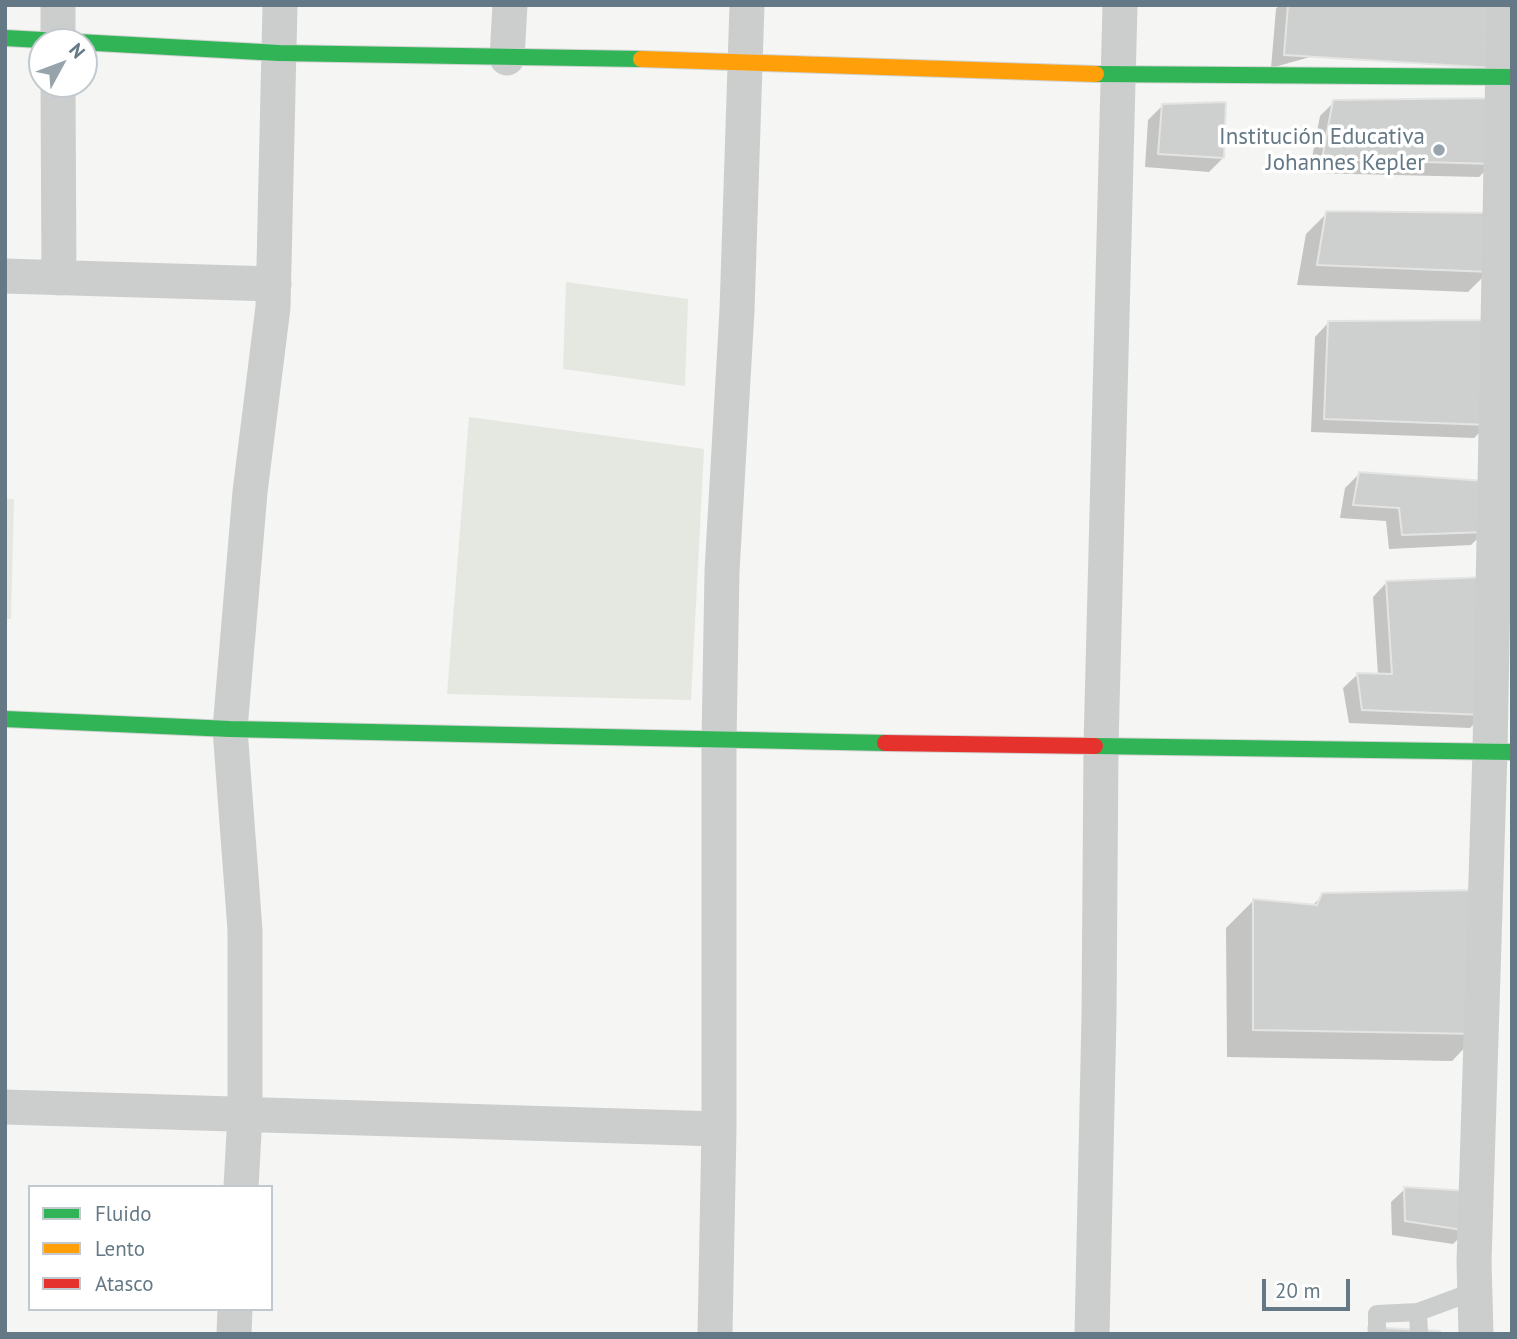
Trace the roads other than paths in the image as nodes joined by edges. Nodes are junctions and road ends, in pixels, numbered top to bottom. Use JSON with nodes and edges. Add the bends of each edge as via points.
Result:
{"nodes":[{"id":1,"x":58,"y":5,"type":"edge"},
{"id":2,"x":281,"y":5,"type":"edge"},
{"id":3,"x":510,"y":5,"type":"edge"},
{"id":4,"x":747,"y":5,"type":"edge"},
{"id":5,"x":1120,"y":5,"type":"edge"},
{"id":6,"x":1504,"y":5,"type":"edge"},
{"id":7,"x":58,"y":28,"type":"edge"},
{"id":8,"x":5,"y":38,"type":"edge"},
{"id":9,"x":28,"y":39,"type":"edge"},
{"id":10,"x":98,"y":43,"type":"edge"},
{"id":11,"x":279,"y":53,"type":"junction"},
{"id":12,"x":507,"y":58,"type":"junction"},
{"id":13,"x":746,"y":61,"type":"junction"},
{"id":14,"x":1119,"y":75,"type":"junction"},
{"id":15,"x":1507,"y":77,"type":"edge"},
{"id":16,"x":58,"y":98,"type":"edge"},
{"id":17,"x":5,"y":276,"type":"edge"},
{"id":18,"x":59,"y":278,"type":"junction"},
{"id":19,"x":274,"y":284,"type":"junction"},
{"id":20,"x":5,"y":719,"type":"edge"},
{"id":21,"x":230,"y":729,"type":"junction"},
{"id":22,"x":719,"y":741,"type":"junction"},
{"id":23,"x":1101,"y":746,"type":"junction"},
{"id":24,"x":1501,"y":751,"type":"edge"},
{"id":25,"x":5,"y":1107,"type":"edge"},
{"id":26,"x":245,"y":1115,"type":"junction"},
{"id":27,"x":719,"y":1129,"type":"junction"},
{"id":28,"x":241,"y":1185,"type":"edge"},
{"id":29,"x":1475,"y":1291,"type":"junction"},
{"id":30,"x":235,"y":1311,"type":"edge"},
{"id":31,"x":1418,"y":1312,"type":"junction"},
{"id":32,"x":234,"y":1334,"type":"edge"},
{"id":33,"x":715,"y":1334,"type":"edge"},
{"id":34,"x":1092,"y":1334,"type":"edge"},
{"id":35,"x":1377,"y":1334,"type":"edge"},
{"id":36,"x":1419,"y":1334,"type":"edge"},
{"id":37,"x":1476,"y":1334,"type":"edge"}],
"edges":[{"from":1,"to":7,"type":"street"},
{"from":2,"to":11,"type":"street"},
{"from":3,"to":12,"type":"street"},
{"from":4,"to":13,"type":"street"},
{"from":5,"to":14,"type":"street"},
{"from":6,"to":15,"type":"street"},
{"from":8,"to":9,"type":"street"},
{"from":10,"to":11,"type":"street"},
{"from":11,"to":12,"type":"street"},
{"from":11,"to":19,"type":"street"},
{"from":12,"to":13,"type":"street"},
{"from":13,"to":14,"type":"street"},
{"from":13,"to":22,"type":"street","via":[[722,571]]},
{"from":14,"to":15,"type":"street"},
{"from":14,"to":23,"type":"street"},
{"from":15,"to":24,"type":"street"},
{"from":16,"to":18,"type":"street"},
{"from":17,"to":18,"type":"street"},
{"from":18,"to":19,"type":"street"},
{"from":19,"to":21,"type":"street"},
{"from":20,"to":21,"type":"street"},
{"from":21,"to":22,"type":"street"},
{"from":21,"to":26,"type":"street","via":[[244,930]]},
{"from":22,"to":23,"type":"street"},
{"from":22,"to":27,"type":"street"},
{"from":23,"to":24,"type":"street"},
{"from":23,"to":34,"type":"street"},
{"from":24,"to":29,"type":"street"},
{"from":25,"to":26,"type":"street"},
{"from":26,"to":27,"type":"street"},
{"from":26,"to":28,"type":"street"},
{"from":27,"to":33,"type":"street"},
{"from":29,"to":31,"type":"lane"},
{"from":29,"to":37,"type":"street"},
{"from":30,"to":32,"type":"street"},
{"from":31,"to":35,"type":"lane","via":[[1377,1314]]},
{"from":31,"to":36,"type":"lane"}]}
